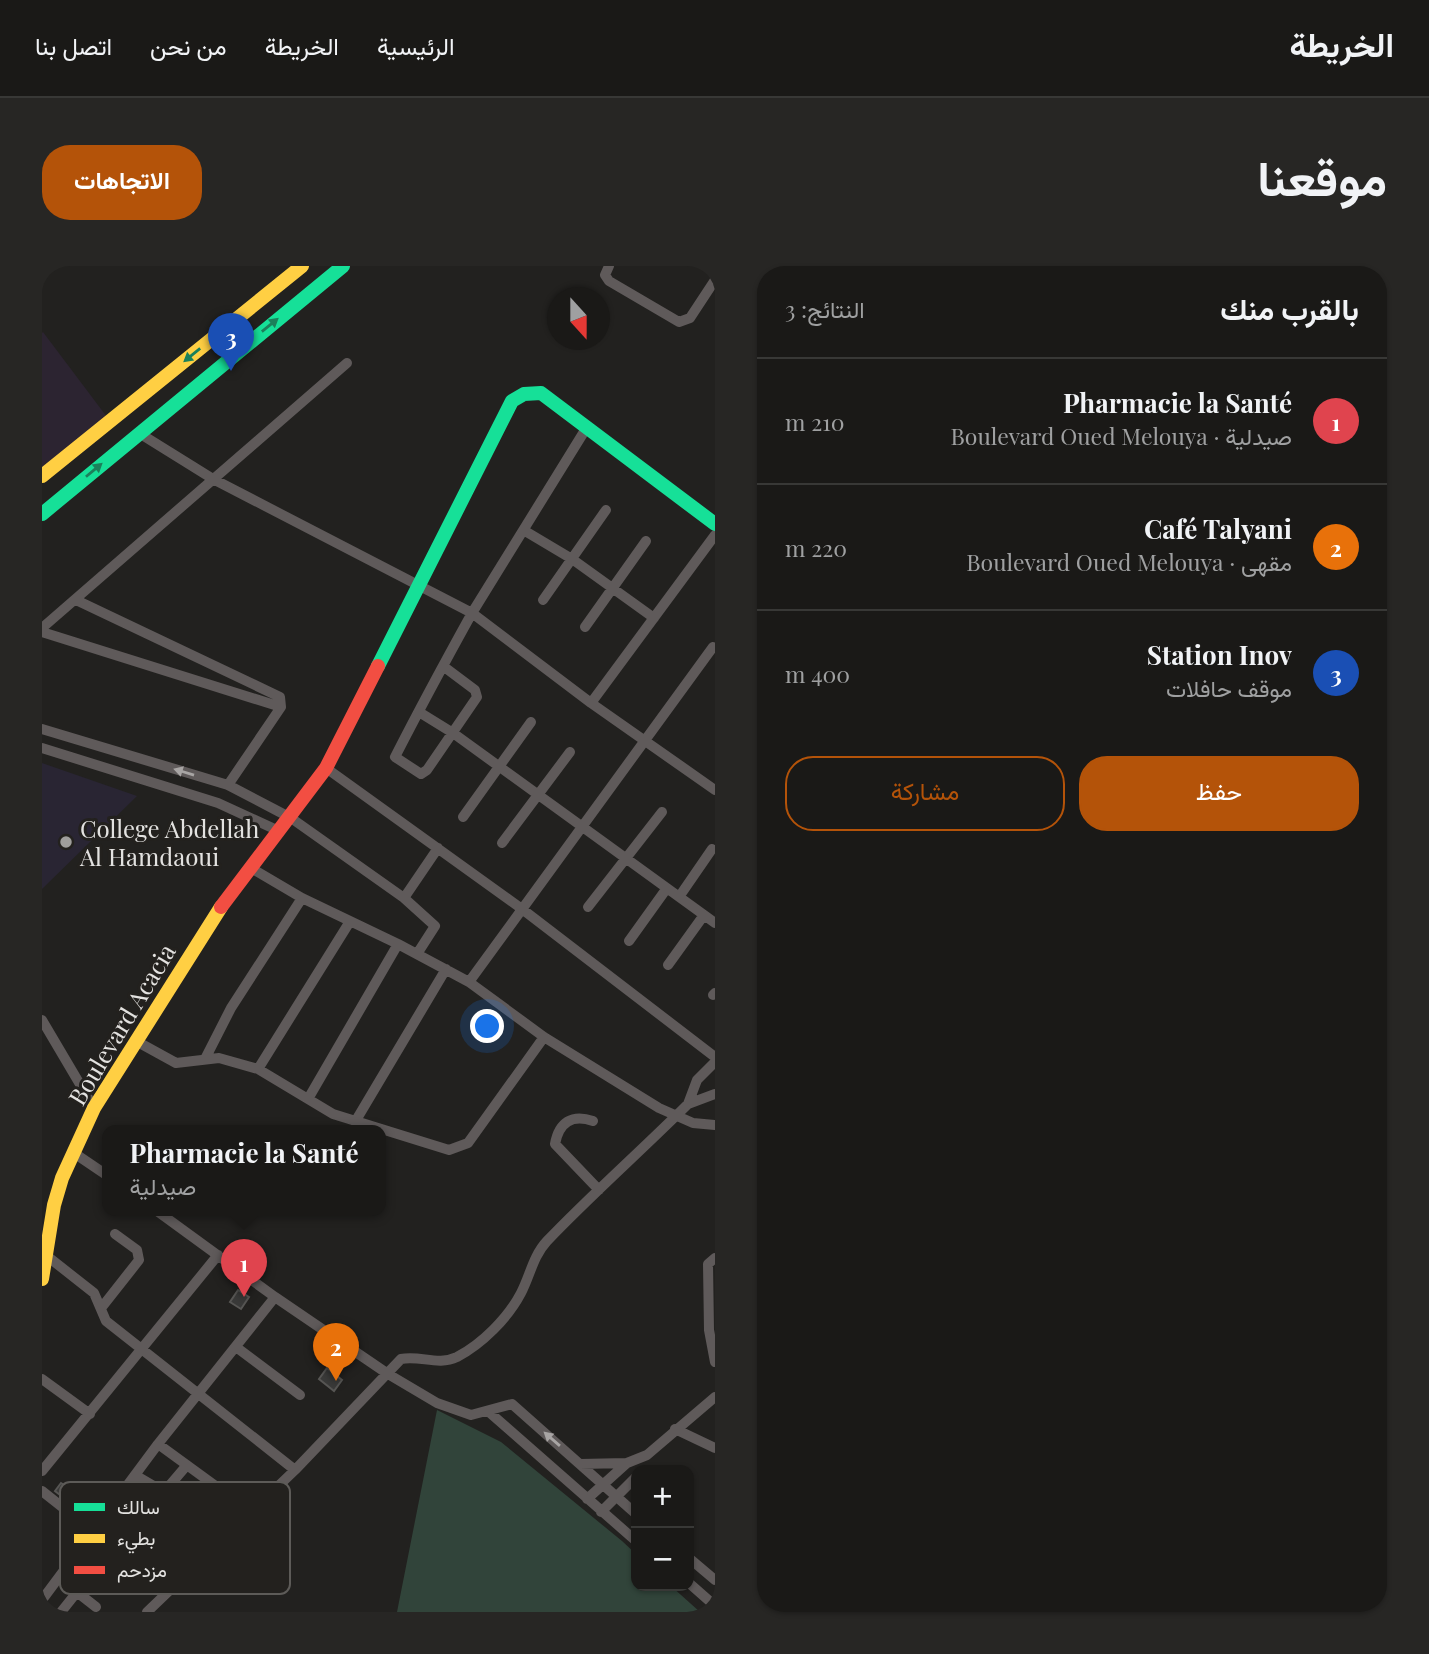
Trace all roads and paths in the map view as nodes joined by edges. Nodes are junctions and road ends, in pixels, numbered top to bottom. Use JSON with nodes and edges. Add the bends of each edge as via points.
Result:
{"nodes":[{"id":1,"x":302,"y":266,"type":"edge"},
{"id":2,"x":342,"y":266,"type":"edge"},
{"id":3,"x":609,"y":266,"type":"edge"},
{"id":4,"x":715,"y":280,"type":"edge"},
{"id":5,"x":347,"y":363,"type":"dead end"},
{"id":6,"x":587,"y":427,"type":"junction"},
{"id":7,"x":139,"y":433,"type":"junction"},
{"id":8,"x":42,"y":476,"type":"edge"},
{"id":9,"x":213,"y":479,"type":"junction"},
{"id":10,"x":606,"y":510,"type":"dead end"},
{"id":11,"x":42,"y":514,"type":"edge"},
{"id":12,"x":715,"y":524,"type":"edge"},
{"id":13,"x":525,"y":531,"type":"junction"},
{"id":14,"x":715,"y":536,"type":"edge"},
{"id":15,"x":646,"y":541,"type":"dead end"},
{"id":16,"x":572,"y":559,"type":"junction"},
{"id":17,"x":421,"y":584,"type":"junction"},
{"id":18,"x":612,"y":589,"type":"junction"},
{"id":19,"x":76,"y":600,"type":"junction"},
{"id":20,"x":543,"y":600,"type":"dead end"},
{"id":21,"x":472,"y":613,"type":"junction"},
{"id":22,"x":654,"y":618,"type":"junction"},
{"id":23,"x":585,"y":627,"type":"dead end"},
{"id":24,"x":42,"y":630,"type":"edge"},
{"id":25,"x":714,"y":647,"type":"edge"},
{"id":26,"x":443,"y":666,"type":"junction"},
{"id":27,"x":591,"y":704,"type":"junction"},
{"id":28,"x":281,"y":707,"type":"junction"},
{"id":29,"x":419,"y":712,"type":"junction"},
{"id":30,"x":531,"y":722,"type":"dead end"},
{"id":31,"x":42,"y":729,"type":"edge"},
{"id":32,"x":453,"y":733,"type":"junction"},
{"id":33,"x":644,"y":741,"type":"junction"},
{"id":34,"x":42,"y":748,"type":"edge"},
{"id":35,"x":570,"y":752,"type":"dead end"},
{"id":36,"x":499,"y":767,"type":"junction"},
{"id":37,"x":326,"y":768,"type":"junction"},
{"id":38,"x":228,"y":785,"type":"junction"},
{"id":39,"x":715,"y":790,"type":"edge"},
{"id":40,"x":538,"y":795,"type":"junction"},
{"id":41,"x":662,"y":812,"type":"dead end"},
{"id":42,"x":463,"y":817,"type":"dead end"},
{"id":43,"x":291,"y":818,"type":"junction"},
{"id":44,"x":582,"y":826,"type":"junction"},
{"id":45,"x":279,"y":831,"type":"junction"},
{"id":46,"x":502,"y":843,"type":"dead end"},
{"id":47,"x":438,"y":848,"type":"junction"},
{"id":48,"x":712,"y":849,"type":"dead end"},
{"id":49,"x":626,"y":858,"type":"junction"},
{"id":50,"x":251,"y":868,"type":"junction"},
{"id":51,"x":667,"y":888,"type":"junction"},
{"id":52,"x":679,"y":897,"type":"junction"},
{"id":53,"x":302,"y":898,"type":"junction"},
{"id":54,"x":404,"y":898,"type":"junction"},
{"id":55,"x":588,"y":907,"type":"dead end"},
{"id":56,"x":522,"y":909,"type":"junction"},
{"id":57,"x":704,"y":915,"type":"junction"},
{"id":58,"x":349,"y":923,"type":"junction"},
{"id":59,"x":715,"y":923,"type":"edge"},
{"id":60,"x":629,"y":941,"type":"dead end"},
{"id":61,"x":398,"y":944,"type":"junction"},
{"id":62,"x":417,"y":954,"type":"junction"},
{"id":63,"x":668,"y":965,"type":"dead end"},
{"id":64,"x":446,"y":969,"type":"junction"},
{"id":65,"x":469,"y":982,"type":"junction"},
{"id":66,"x":42,"y":1020,"type":"edge"},
{"id":67,"x":544,"y":1037,"type":"junction"},
{"id":68,"x":136,"y":1041,"type":"junction"},
{"id":69,"x":205,"y":1059,"type":"junction"},
{"id":70,"x":715,"y":1060,"type":"edge"},
{"id":71,"x":258,"y":1069,"type":"junction"},
{"id":72,"x":715,"y":1094,"type":"edge"},
{"id":73,"x":308,"y":1099,"type":"junction"},
{"id":74,"x":688,"y":1104,"type":"junction"},
{"id":75,"x":94,"y":1108,"type":"junction"},
{"id":76,"x":676,"y":1116,"type":"junction"},
{"id":77,"x":593,"y":1121,"type":"dead end"},
{"id":78,"x":355,"y":1122,"type":"junction"},
{"id":79,"x":365,"y":1125,"type":"edge"},
{"id":80,"x":715,"y":1125,"type":"edge"},
{"id":81,"x":386,"y":1131,"type":"edge"},
{"id":82,"x":74,"y":1153,"type":"junction"},
{"id":83,"x":102,"y":1173,"type":"edge"},
{"id":84,"x":599,"y":1190,"type":"junction"},
{"id":85,"x":165,"y":1216,"type":"edge"},
{"id":86,"x":116,"y":1234,"type":"dead end"},
{"id":87,"x":218,"y":1255,"type":"junction"},
{"id":88,"x":47,"y":1256,"type":"junction"},
{"id":89,"x":715,"y":1258,"type":"edge"},
{"id":90,"x":42,"y":1279,"type":"edge"},
{"id":91,"x":275,"y":1297,"type":"junction"},
{"id":92,"x":102,"y":1307,"type":"junction"},
{"id":93,"x":236,"y":1347,"type":"junction"},
{"id":94,"x":143,"y":1350,"type":"junction"},
{"id":95,"x":715,"y":1362,"type":"edge"},
{"id":96,"x":388,"y":1374,"type":"junction"},
{"id":97,"x":42,"y":1379,"type":"edge"},
{"id":98,"x":199,"y":1394,"type":"junction"},
{"id":99,"x":300,"y":1395,"type":"dead end"},
{"id":100,"x":715,"y":1397,"type":"edge"},
{"id":101,"x":489,"y":1412,"type":"junction"},
{"id":102,"x":90,"y":1414,"type":"junction"},
{"id":103,"x":675,"y":1429,"type":"junction"},
{"id":104,"x":158,"y":1444,"type":"junction"},
{"id":105,"x":715,"y":1448,"type":"edge"},
{"id":106,"x":647,"y":1455,"type":"junction"},
{"id":107,"x":627,"y":1463,"type":"junction"},
{"id":108,"x":580,"y":1464,"type":"junction"},
{"id":109,"x":187,"y":1465,"type":"junction"},
{"id":110,"x":642,"y":1465,"type":"edge"},
{"id":111,"x":295,"y":1470,"type":"junction"},
{"id":112,"x":42,"y":1471,"type":"edge"},
{"id":113,"x":135,"y":1475,"type":"junction"},
{"id":114,"x":130,"y":1482,"type":"edge"},
{"id":115,"x":147,"y":1482,"type":"edge"},
{"id":116,"x":173,"y":1482,"type":"edge"},
{"id":117,"x":209,"y":1482,"type":"edge"},
{"id":118,"x":282,"y":1482,"type":"edge"},
{"id":119,"x":631,"y":1482,"type":"edge"},
{"id":120,"x":603,"y":1484,"type":"junction"},
{"id":121,"x":42,"y":1491,"type":"edge"},
{"id":122,"x":617,"y":1496,"type":"junction"},
{"id":123,"x":587,"y":1499,"type":"junction"},
{"id":124,"x":60,"y":1505,"type":"edge"},
{"id":125,"x":631,"y":1509,"type":"edge"},
{"id":126,"x":601,"y":1512,"type":"junction"},
{"id":127,"x":631,"y":1537,"type":"edge"},
{"id":128,"x":694,"y":1562,"type":"edge"},
{"id":129,"x":59,"y":1578,"type":"edge"},
{"id":130,"x":715,"y":1580,"type":"edge"},
{"id":131,"x":694,"y":1587,"type":"edge"},
{"id":132,"x":75,"y":1594,"type":"edge"},
{"id":133,"x":80,"y":1594,"type":"edge"},
{"id":134,"x":165,"y":1594,"type":"edge"},
{"id":135,"x":42,"y":1600,"type":"edge"},
{"id":136,"x":715,"y":1606,"type":"edge"},
{"id":137,"x":96,"y":1607,"type":"dead end"},
{"id":138,"x":61,"y":1612,"type":"edge"},
{"id":139,"x":147,"y":1612,"type":"edge"}],
"edges":[{"from":1,"to":8,"type":"street","one_way":true},
{"from":7,"to":2,"type":"street","one_way":true},
{"from":3,"to":4,"type":"street","via":[[605,275],[609,281],[679,322],[690,318]]},
{"from":5,"to":9,"type":"street"},
{"from":6,"to":12,"type":"street"},
{"from":6,"to":13,"type":"street"},
{"from":6,"to":17,"type":"street","name":"Boulevard Acacia","via":[[541,393],[524,394],[512,401]]},
{"from":7,"to":9,"type":"street"},
{"from":11,"to":7,"type":"street","one_way":true},
{"from":9,"to":17,"type":"street"},
{"from":9,"to":19,"type":"street"},
{"from":10,"to":16,"type":"street"},
{"from":13,"to":16,"type":"street"},
{"from":13,"to":21,"type":"street"},
{"from":14,"to":22,"type":"street"},
{"from":15,"to":18,"type":"street"},
{"from":16,"to":18,"type":"street"},
{"from":16,"to":20,"type":"street"},
{"from":17,"to":21,"type":"street"},
{"from":17,"to":37,"type":"street","name":"Boulevard Acacia"},
{"from":18,"to":22,"type":"street"},
{"from":18,"to":23,"type":"street"},
{"from":19,"to":24,"type":"street"},
{"from":19,"to":28,"type":"street","via":[[277,694]]},
{"from":21,"to":26,"type":"street"},
{"from":21,"to":27,"type":"street"},
{"from":22,"to":27,"type":"street"},
{"from":24,"to":28,"type":"street"},
{"from":25,"to":33,"type":"street"},
{"from":26,"to":29,"type":"street"},
{"from":26,"to":32,"type":"street","via":[[475,690],[477,697]]},
{"from":27,"to":33,"type":"street"},
{"from":28,"to":38,"type":"street"},
{"from":29,"to":32,"type":"street"},
{"from":29,"to":32,"type":"street","via":[[398,760],[424,772]]},
{"from":30,"to":36,"type":"street"},
{"from":38,"to":31,"type":"street","one_way":true},
{"from":32,"to":36,"type":"street"},
{"from":33,"to":39,"type":"street"},
{"from":33,"to":44,"type":"street"},
{"from":34,"to":45,"type":"street","via":[[218,803]]},
{"from":35,"to":40,"type":"street"},
{"from":36,"to":40,"type":"street"},
{"from":36,"to":42,"type":"street"},
{"from":37,"to":43,"type":"street","name":"Boulevard Acacia"},
{"from":37,"to":47,"type":"street"},
{"from":38,"to":43,"type":"street"},
{"from":40,"to":44,"type":"street"},
{"from":40,"to":46,"type":"street"},
{"from":41,"to":49,"type":"street"},
{"from":43,"to":45,"type":"street","name":"Boulevard Acacia"},
{"from":43,"to":54,"type":"street"},
{"from":44,"to":49,"type":"street"},
{"from":44,"to":56,"type":"street"},
{"from":45,"to":50,"type":"street","name":"Boulevard Acacia"},
{"from":47,"to":54,"type":"street"},
{"from":47,"to":56,"type":"street"},
{"from":48,"to":52,"type":"street"},
{"from":49,"to":51,"type":"street"},
{"from":49,"to":55,"type":"street"},
{"from":50,"to":53,"type":"street"},
{"from":50,"to":68,"type":"street","name":"Boulevard Acacia","via":[[209,923]]},
{"from":51,"to":52,"type":"street"},
{"from":51,"to":60,"type":"street"},
{"from":52,"to":57,"type":"street"},
{"from":53,"to":58,"type":"street"},
{"from":53,"to":69,"type":"street","via":[[231,1008]]},
{"from":54,"to":62,"type":"street","via":[[435,926]]},
{"from":56,"to":65,"type":"street"},
{"from":56,"to":70,"type":"street"},
{"from":57,"to":59,"type":"street"},
{"from":57,"to":63,"type":"street"},
{"from":58,"to":61,"type":"street"},
{"from":58,"to":71,"type":"street"},
{"from":61,"to":62,"type":"street"},
{"from":61,"to":73,"type":"street"},
{"from":62,"to":64,"type":"street"},
{"from":64,"to":65,"type":"street"},
{"from":64,"to":78,"type":"street"},
{"from":65,"to":67,"type":"street"},
{"from":66,"to":75,"type":"street"},
{"from":67,"to":76,"type":"street"},
{"from":67,"to":81,"type":"street","via":[[467,1143],[440,1148]]},
{"from":68,"to":69,"type":"street","via":[[176,1063]]},
{"from":68,"to":75,"type":"street","name":"Boulevard Acacia"},
{"from":69,"to":71,"type":"street","via":[[219,1058]]},
{"from":70,"to":74,"type":"street","via":[[697,1080]]},
{"from":71,"to":73,"type":"street"},
{"from":72,"to":74,"type":"street"},
{"from":73,"to":78,"type":"street"},
{"from":74,"to":76,"type":"street"},
{"from":75,"to":82,"type":"street","name":"Boulevard Acacia"},
{"from":76,"to":80,"type":"street","via":[[693,1124]]},
{"from":76,"to":84,"type":"street"},
{"from":77,"to":84,"type":"street","via":[[579,1117],[567,1121],[557,1131],[555,1144]]},
{"from":78,"to":79,"type":"street"},
{"from":82,"to":83,"type":"street"},
{"from":82,"to":88,"type":"street","name":"Boulevard Acacia","via":[[54,1205]]},
{"from":84,"to":96,"type":"street","via":[[544,1244],[521,1293],[477,1345],[455,1358],[433,1362],[401,1359]]},
{"from":85,"to":87,"type":"street"},
{"from":86,"to":92,"type":"street","via":[[137,1250],[139,1260]]},
{"from":87,"to":91,"type":"street"},
{"from":87,"to":94,"type":"street"},
{"from":88,"to":90,"type":"street","name":"Boulevard Acacia"},
{"from":88,"to":92,"type":"street","via":[[94,1293]]},
{"from":89,"to":95,"type":"street","via":[[708,1264],[709,1330]]},
{"from":91,"to":93,"type":"street"},
{"from":91,"to":96,"type":"street"},
{"from":92,"to":94,"type":"street","via":[[106,1321]]},
{"from":93,"to":98,"type":"street"},
{"from":93,"to":99,"type":"street"},
{"from":94,"to":98,"type":"street"},
{"from":94,"to":102,"type":"street"},
{"from":96,"to":101,"type":"street","via":[[452,1410],[471,1415]]},
{"from":96,"to":111,"type":"street"},
{"from":97,"to":102,"type":"street"},
{"from":98,"to":104,"type":"street"},
{"from":98,"to":111,"type":"street"},
{"from":100,"to":103,"type":"street"},
{"from":108,"to":101,"type":"street","one_way":true,"via":[[512,1404]]},
{"from":101,"to":123,"type":"street"},
{"from":102,"to":112,"type":"street"},
{"from":103,"to":105,"type":"street"},
{"from":103,"to":106,"type":"street"},
{"from":104,"to":109,"type":"street"},
{"from":104,"to":113,"type":"street"},
{"from":106,"to":107,"type":"street"},
{"from":106,"to":110,"type":"street"},
{"from":107,"to":108,"type":"street"},
{"from":107,"to":120,"type":"street"},
{"from":108,"to":120,"type":"street"},
{"from":109,"to":116,"type":"street"},
{"from":109,"to":117,"type":"street"},
{"from":111,"to":118,"type":"street"},
{"from":113,"to":114,"type":"street"},
{"from":113,"to":115,"type":"street"},
{"from":119,"to":122,"type":"street"},
{"from":120,"to":122,"type":"street"},
{"from":120,"to":123,"type":"street"},
{"from":121,"to":124,"type":"street"},
{"from":122,"to":125,"type":"street"},
{"from":122,"to":126,"type":"street"},
{"from":123,"to":126,"type":"street"},
{"from":126,"to":127,"type":"street"},
{"from":128,"to":130,"type":"street"},
{"from":129,"to":135,"type":"street"},
{"from":131,"to":136,"type":"street"},
{"from":132,"to":138,"type":"street"},
{"from":133,"to":137,"type":"street"},
{"from":134,"to":139,"type":"street"}]}
